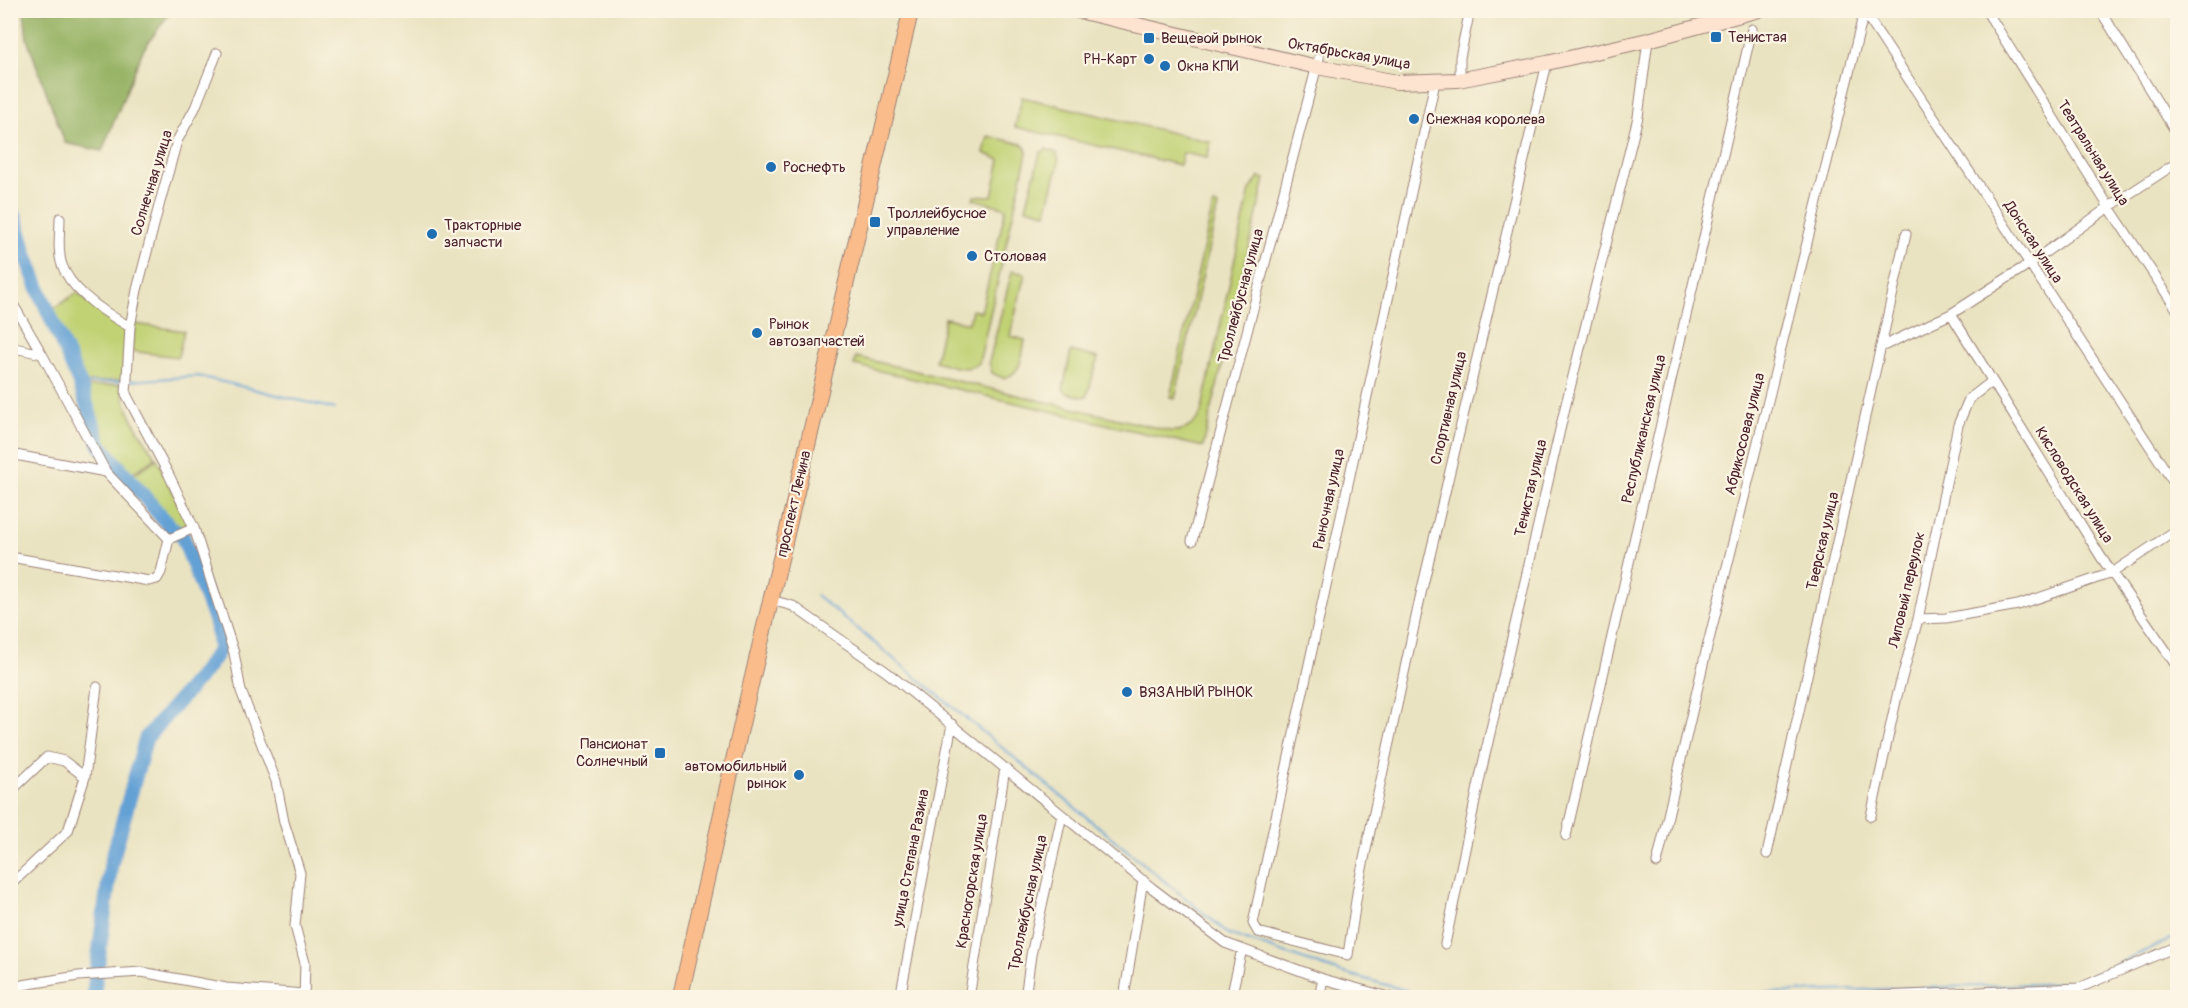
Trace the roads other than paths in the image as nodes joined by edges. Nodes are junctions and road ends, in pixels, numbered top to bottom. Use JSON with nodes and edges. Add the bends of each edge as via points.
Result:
{"nodes":[{"id":1,"x":911,"y":10,"type":"edge"},
{"id":2,"x":1074,"y":10,"type":"edge"},
{"id":3,"x":1470,"y":10,"type":"edge"},
{"id":4,"x":1732,"y":10,"type":"edge"},
{"id":5,"x":1759,"y":10,"type":"edge"},
{"id":6,"x":1986,"y":10,"type":"edge"},
{"id":7,"x":2100,"y":10,"type":"edge"},
{"id":8,"x":1120,"y":11,"type":"edge"},
{"id":9,"x":1863,"y":11,"type":"edge"},
{"id":10,"x":1752,"y":29,"type":"dead end"},
{"id":11,"x":1648,"y":40,"type":"junction"},
{"id":12,"x":217,"y":53,"type":"dead end"},
{"id":13,"x":1318,"y":62,"type":"junction"},
{"id":14,"x":1547,"y":63,"type":"junction"},
{"id":15,"x":1460,"y":71,"type":"junction"},
{"id":16,"x":1435,"y":82,"type":"junction"},
{"id":17,"x":2178,"y":135,"type":"edge"},
{"id":18,"x":2178,"y":162,"type":"edge"},
{"id":19,"x":2109,"y":207,"type":"junction"},
{"id":20,"x":60,"y":218,"type":"dead end"},
{"id":21,"x":1906,"y":234,"type":"dead end"},
{"id":22,"x":2029,"y":264,"type":"junction"},
{"id":23,"x":10,"y":299,"type":"edge"},
{"id":24,"x":2178,"y":311,"type":"edge"},
{"id":25,"x":1951,"y":314,"type":"junction"},
{"id":26,"x":130,"y":327,"type":"junction"},
{"id":27,"x":10,"y":347,"type":"edge"},
{"id":28,"x":1881,"y":347,"type":"junction"},
{"id":29,"x":42,"y":354,"type":"junction"},
{"id":30,"x":1991,"y":382,"type":"junction"},
{"id":31,"x":10,"y":454,"type":"edge"},
{"id":32,"x":106,"y":472,"type":"junction"},
{"id":33,"x":2178,"y":489,"type":"edge"},
{"id":34,"x":190,"y":529,"type":"junction"},
{"id":35,"x":2178,"y":529,"type":"edge"},
{"id":36,"x":169,"y":538,"type":"junction"},
{"id":37,"x":1192,"y":541,"type":"dead end"},
{"id":38,"x":10,"y":557,"type":"edge"},
{"id":39,"x":2112,"y":573,"type":"junction"},
{"id":40,"x":771,"y":600,"type":"junction"},
{"id":41,"x":1918,"y":619,"type":"junction"},
{"id":42,"x":2178,"y":668,"type":"edge"},
{"id":43,"x":98,"y":687,"type":"dead end"},
{"id":44,"x":952,"y":724,"type":"junction"},
{"id":45,"x":1005,"y":768,"type":"junction"},
{"id":46,"x":85,"y":777,"type":"junction"},
{"id":47,"x":10,"y":792,"type":"edge"},
{"id":48,"x":1062,"y":815,"type":"junction"},
{"id":49,"x":1871,"y":816,"type":"dead end"},
{"id":50,"x":1566,"y":836,"type":"dead end"},
{"id":51,"x":1767,"y":854,"type":"dead end"},
{"id":52,"x":1657,"y":863,"type":"dead end"},
{"id":53,"x":1143,"y":880,"type":"junction"},
{"id":54,"x":10,"y":885,"type":"edge"},
{"id":55,"x":1253,"y":923,"type":"joint"},
{"id":56,"x":1445,"y":944,"type":"dead end"},
{"id":57,"x":2178,"y":946,"type":"edge"},
{"id":58,"x":1242,"y":949,"type":"junction"},
{"id":59,"x":1323,"y":978,"type":"junction"},
{"id":60,"x":10,"y":987,"type":"edge"},
{"id":61,"x":304,"y":996,"type":"edge"},
{"id":62,"x":680,"y":998,"type":"edge"},
{"id":63,"x":900,"y":998,"type":"edge"},
{"id":64,"x":969,"y":998,"type":"edge"},
{"id":65,"x":1025,"y":998,"type":"edge"},
{"id":66,"x":1124,"y":998,"type":"edge"},
{"id":67,"x":1231,"y":998,"type":"edge"},
{"id":68,"x":1319,"y":998,"type":"edge"},
{"id":69,"x":1392,"y":998,"type":"edge"},
{"id":70,"x":1832,"y":998,"type":"edge"}],
"edges":[{"from":1,"to":40,"type":"main road","name":"проспект Ленина"},
{"from":2,"to":13,"type":"main road","name":"Октябрьская улица"},
{"from":3,"to":15,"type":"street"},
{"from":4,"to":15,"type":"main road","name":"Октябрьская улица","via":[[1633,36]]},
{"from":5,"to":11,"type":"main road","name":"Октябрьская улица"},
{"from":6,"to":19,"type":"street","name":"Театральная улица"},
{"from":7,"to":17,"type":"street"},
{"from":8,"to":13,"type":"main road","name":"Октябрьская улица"},
{"from":9,"to":22,"type":"street","name":"Донская улица"},
{"from":9,"to":52,"type":"street","name":"Абрикосовая улица"},
{"from":10,"to":50,"type":"street","name":"Республиканская улица"},
{"from":11,"to":14,"type":"main road","name":"Октябрьская улица"},
{"from":11,"to":56,"type":"street","name":"Тенистая улица","via":[[1638,117],[1565,408]]},
{"from":12,"to":26,"type":"street","name":"Солнечная улица","via":[[177,141]]},
{"from":13,"to":15,"type":"main road","name":"Октябрьская улица","via":[[1396,74]]},
{"from":13,"to":16,"type":"main road","name":"Октябрьская улица","via":[[1397,82]]},
{"from":13,"to":37,"type":"street","name":"Троллейбусная улица"},
{"from":14,"to":16,"type":"main road","name":"Октябрьская улица"},
{"from":14,"to":55,"type":"street","name":"Спортивная улица","via":[[1422,589],[1358,887],[1348,955],[1258,932]]},
{"from":16,"to":55,"type":"street","name":"Рыночная улица"},
{"from":18,"to":19,"type":"street"},
{"from":19,"to":22,"type":"street"},
{"from":19,"to":24,"type":"street","name":"Театральная улица"},
{"from":20,"to":26,"type":"street","via":[[61,264],[67,276],[109,315]]},
{"from":21,"to":28,"type":"street","name":"Тверская улица"},
{"from":22,"to":25,"type":"street"},
{"from":22,"to":33,"type":"street","name":"Донская улица"},
{"from":23,"to":29,"type":"street"},
{"from":25,"to":28,"type":"street"},
{"from":25,"to":30,"type":"street","name":"Кисловодская улица"},
{"from":26,"to":34,"type":"street","name":"Солнечная улица","via":[[126,394],[169,475]]},
{"from":27,"to":29,"type":"street"},
{"from":28,"to":51,"type":"street","name":"Тверская улица"},
{"from":29,"to":32,"type":"street"},
{"from":30,"to":39,"type":"street","name":"Кисловодская улица"},
{"from":30,"to":41,"type":"street","name":"Липовый переулок","via":[[1969,399],[1958,425]]},
{"from":31,"to":32,"type":"street"},
{"from":32,"to":36,"type":"street"},
{"from":34,"to":36,"type":"street"},
{"from":34,"to":61,"type":"street","via":[[234,653],[241,690],[276,781],[300,873],[295,926],[305,963]]},
{"from":35,"to":39,"type":"street"},
{"from":36,"to":38,"type":"street","via":[[161,572],[157,579],[149,581]]},
{"from":39,"to":41,"type":"street","via":[[2018,605]]},
{"from":39,"to":42,"type":"street","name":"Кисловодская улица"},
{"from":40,"to":44,"type":"street","via":[[793,606]]},
{"from":40,"to":62,"type":"main road","name":"проспект Ленина"},
{"from":41,"to":49,"type":"street","name":"Липовый переулок"},
{"from":43,"to":46,"type":"street"},
{"from":44,"to":45,"type":"street"},
{"from":44,"to":63,"type":"street","name":"улица Степана Разина"},
{"from":45,"to":48,"type":"street"},
{"from":45,"to":64,"type":"street","name":"Красногорская улица"},
{"from":46,"to":47,"type":"street","via":[[64,761],[47,757]]},
{"from":46,"to":54,"type":"street","via":[[68,831]]},
{"from":48,"to":53,"type":"street"},
{"from":48,"to":65,"type":"street","name":"Троллейбусная улица"},
{"from":53,"to":58,"type":"street","via":[[1225,943]]},
{"from":53,"to":66,"type":"street"},
{"from":57,"to":70,"type":"street","via":[[2079,988]]},
{"from":58,"to":59,"type":"street"},
{"from":58,"to":67,"type":"street"},
{"from":59,"to":68,"type":"street"},
{"from":59,"to":69,"type":"street"},
{"from":60,"to":61,"type":"street","via":[[104,973],[142,972]]}]}
